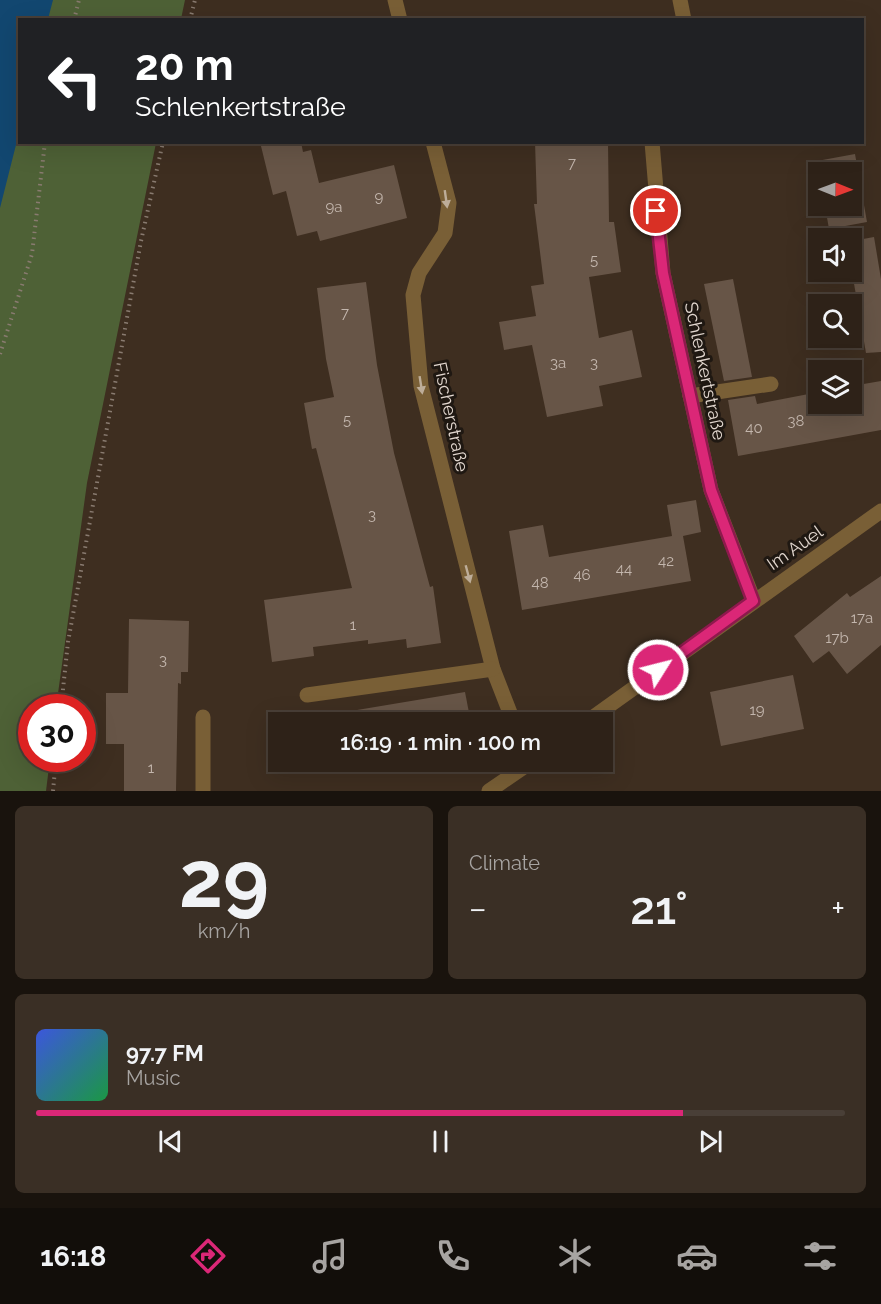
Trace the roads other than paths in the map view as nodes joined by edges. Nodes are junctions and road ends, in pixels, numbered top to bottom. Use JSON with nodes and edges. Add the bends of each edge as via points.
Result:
{"nodes":[{"id":1,"x":395,"y":0,"type":"edge"},
{"id":2,"x":680,"y":0,"type":"edge"},
{"id":3,"x":400,"y":18,"type":"edge"},
{"id":4,"x":684,"y":18,"type":"edge"},
{"id":5,"x":434,"y":144,"type":"edge"},
{"id":6,"x":652,"y":144,"type":"edge"},
{"id":7,"x":771,"y":384,"type":"dead end"},
{"id":8,"x":690,"y":396,"type":"junction"},
{"id":9,"x":881,"y":511,"type":"edge"},
{"id":10,"x":753,"y":601,"type":"junction"},
{"id":11,"x":493,"y":669,"type":"junction"},
{"id":12,"x":307,"y":695,"type":"dead end"},
{"id":13,"x":510,"y":712,"type":"edge"},
{"id":14,"x":600,"y":712,"type":"edge"},
{"id":15,"x":203,"y":717,"type":"dead end"},
{"id":16,"x":516,"y":772,"type":"edge"},
{"id":17,"x":203,"y":791,"type":"edge"},
{"id":18,"x":489,"y":791,"type":"edge"}],
"edges":[{"from":1,"to":3,"type":"street"},
{"from":2,"to":4,"type":"street"},
{"from":5,"to":11,"type":"street","name":"Fischerstraße","one_way":true,"via":[[449,203],[445,233],[419,273],[413,295],[421,386]]},
{"from":6,"to":8,"type":"street","name":"Schlenkertstraße","via":[[663,273]]},
{"from":7,"to":8,"type":"street"},
{"from":8,"to":10,"type":"street","name":"Schlenkertstraße","via":[[711,490]]},
{"from":9,"to":10,"type":"street","name":"Im Auel"},
{"from":10,"to":14,"type":"street","name":"Im Auel"},
{"from":11,"to":12,"type":"street"},
{"from":11,"to":13,"type":"street","name":"Fischerstraße"},
{"from":15,"to":17,"type":"street"},
{"from":16,"to":18,"type":"street"}]}
